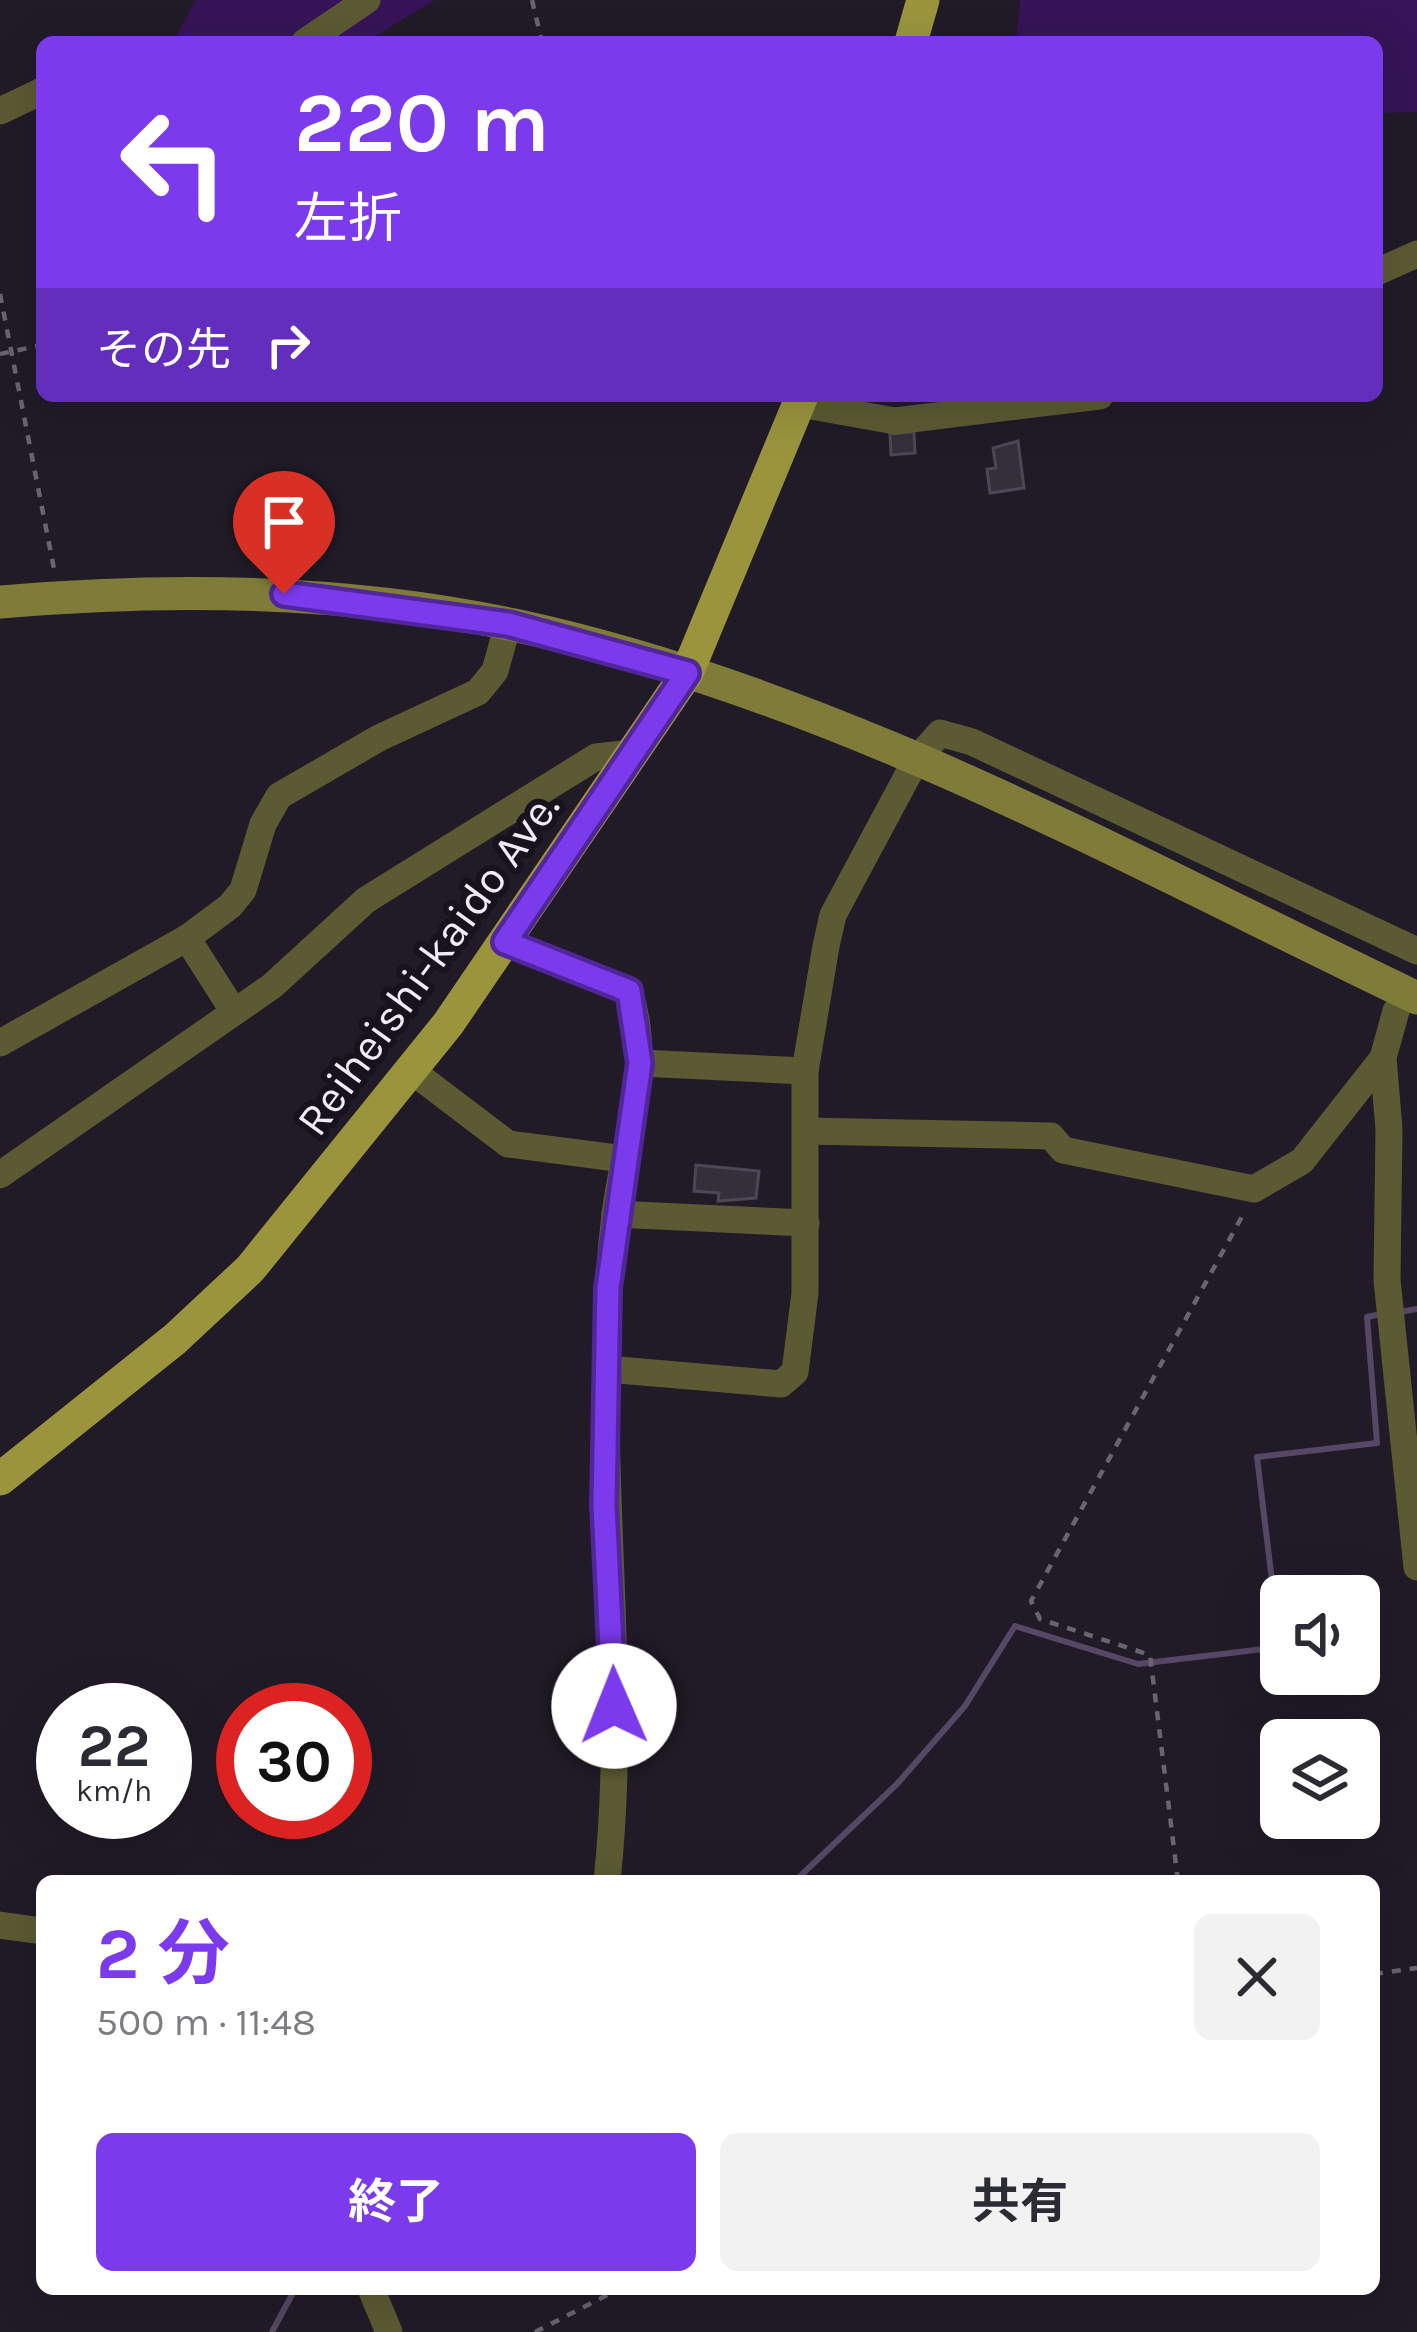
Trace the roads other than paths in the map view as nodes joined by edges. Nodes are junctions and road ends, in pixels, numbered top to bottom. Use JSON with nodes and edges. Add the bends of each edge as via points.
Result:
{"nodes":[{"id":1,"x":367,"y":0,"type":"edge"},
{"id":2,"x":923,"y":0,"type":"edge"},
{"id":3,"x":314,"y":36,"type":"edge"},
{"id":4,"x":913,"y":36,"type":"edge"},
{"id":5,"x":36,"y":94,"type":"edge"},
{"id":6,"x":0,"y":111,"type":"edge"},
{"id":7,"x":1417,"y":254,"type":"edge"},
{"id":8,"x":1383,"y":269,"type":"edge"},
{"id":9,"x":800,"y":402,"type":"edge"},
{"id":10,"x":810,"y":402,"type":"edge"},
{"id":11,"x":1051,"y":402,"type":"edge"},
{"id":12,"x":0,"y":602,"type":"edge"},
{"id":13,"x":508,"y":624,"type":"junction"},
{"id":14,"x":687,"y":673,"type":"junction"},
{"id":15,"x":633,"y":753,"type":"junction"},
{"id":16,"x":916,"y":760,"type":"junction"},
{"id":17,"x":187,"y":938,"type":"junction"},
{"id":18,"x":505,"y":942,"type":"junction"},
{"id":19,"x":1412,"y":979,"type":"edge"},
{"id":20,"x":234,"y":1012,"type":"junction"},
{"id":21,"x":0,"y":1043,"type":"edge"},
{"id":22,"x":1383,"y":1058,"type":"junction"},
{"id":23,"x":640,"y":1063,"type":"junction"},
{"id":24,"x":412,"y":1071,"type":"junction"},
{"id":25,"x":806,"y":1071,"type":"junction"},
{"id":26,"x":806,"y":1131,"type":"junction"},
{"id":27,"x":624,"y":1159,"type":"junction"},
{"id":28,"x":0,"y":1174,"type":"edge"},
{"id":29,"x":615,"y":1214,"type":"junction"},
{"id":30,"x":806,"y":1223,"type":"junction"},
{"id":31,"x":607,"y":1370,"type":"junction"},
{"id":32,"x":0,"y":1479,"type":"edge"},
{"id":33,"x":1417,"y":1567,"type":"edge"},
{"id":34,"x":608,"y":1875,"type":"edge"},
{"id":35,"x":0,"y":1925,"type":"edge"},
{"id":36,"x":36,"y":1930,"type":"edge"},
{"id":37,"x":373,"y":2295,"type":"edge"},
{"id":38,"x":388,"y":2332,"type":"edge"}],
"edges":[{"from":1,"to":3,"type":"street"},
{"from":2,"to":4,"type":"main road"},
{"from":5,"to":6,"type":"street"},
{"from":7,"to":8,"type":"street"},
{"from":9,"to":14,"type":"main road","name":"Reiheishi-kaido Ave."},
{"from":10,"to":11,"type":"street","via":[[895,421]]},
{"from":12,"to":13,"type":"main road","via":[[284,594]]},
{"from":13,"to":14,"type":"main road"},
{"from":13,"to":17,"type":"street","via":[[495,670],[478,692],[279,796],[243,890]]},
{"from":14,"to":15,"type":"main road","name":"Reiheishi-kaido Ave."},
{"from":14,"to":16,"type":"main road"},
{"from":15,"to":18,"type":"main road","name":"Reiheishi-kaido Ave."},
{"from":15,"to":20,"type":"street","via":[[596,757],[366,900]]},
{"from":16,"to":19,"type":"main road"},
{"from":16,"to":19,"type":"street","via":[[940,733],[972,742]]},
{"from":16,"to":25,"type":"street","via":[[833,915]]},
{"from":17,"to":20,"type":"street"},
{"from":17,"to":21,"type":"street"},
{"from":18,"to":23,"type":"street","via":[[629,991]]},
{"from":18,"to":24,"type":"main road","name":"Reiheishi-kaido Ave."},
{"from":19,"to":22,"type":"street"},
{"from":20,"to":28,"type":"street"},
{"from":22,"to":26,"type":"street","via":[[1302,1161],[1254,1189],[1063,1150],[1051,1136]]},
{"from":22,"to":33,"type":"street","via":[[1388,1295]]},
{"from":23,"to":25,"type":"street"},
{"from":23,"to":27,"type":"street"},
{"from":24,"to":27,"type":"street","via":[[508,1144]]},
{"from":24,"to":32,"type":"main road","name":"Reiheishi-kaido Ave.","via":[[250,1269],[175,1340]]},
{"from":25,"to":26,"type":"street"},
{"from":26,"to":30,"type":"street"},
{"from":27,"to":29,"type":"street"},
{"from":29,"to":30,"type":"street"},
{"from":29,"to":31,"type":"street"},
{"from":30,"to":31,"type":"street","via":[[801,1340],[786,1382]]},
{"from":31,"to":34,"type":"street","via":[[604,1505],[614,1660]]},
{"from":35,"to":36,"type":"street"},
{"from":37,"to":38,"type":"street"}]}
